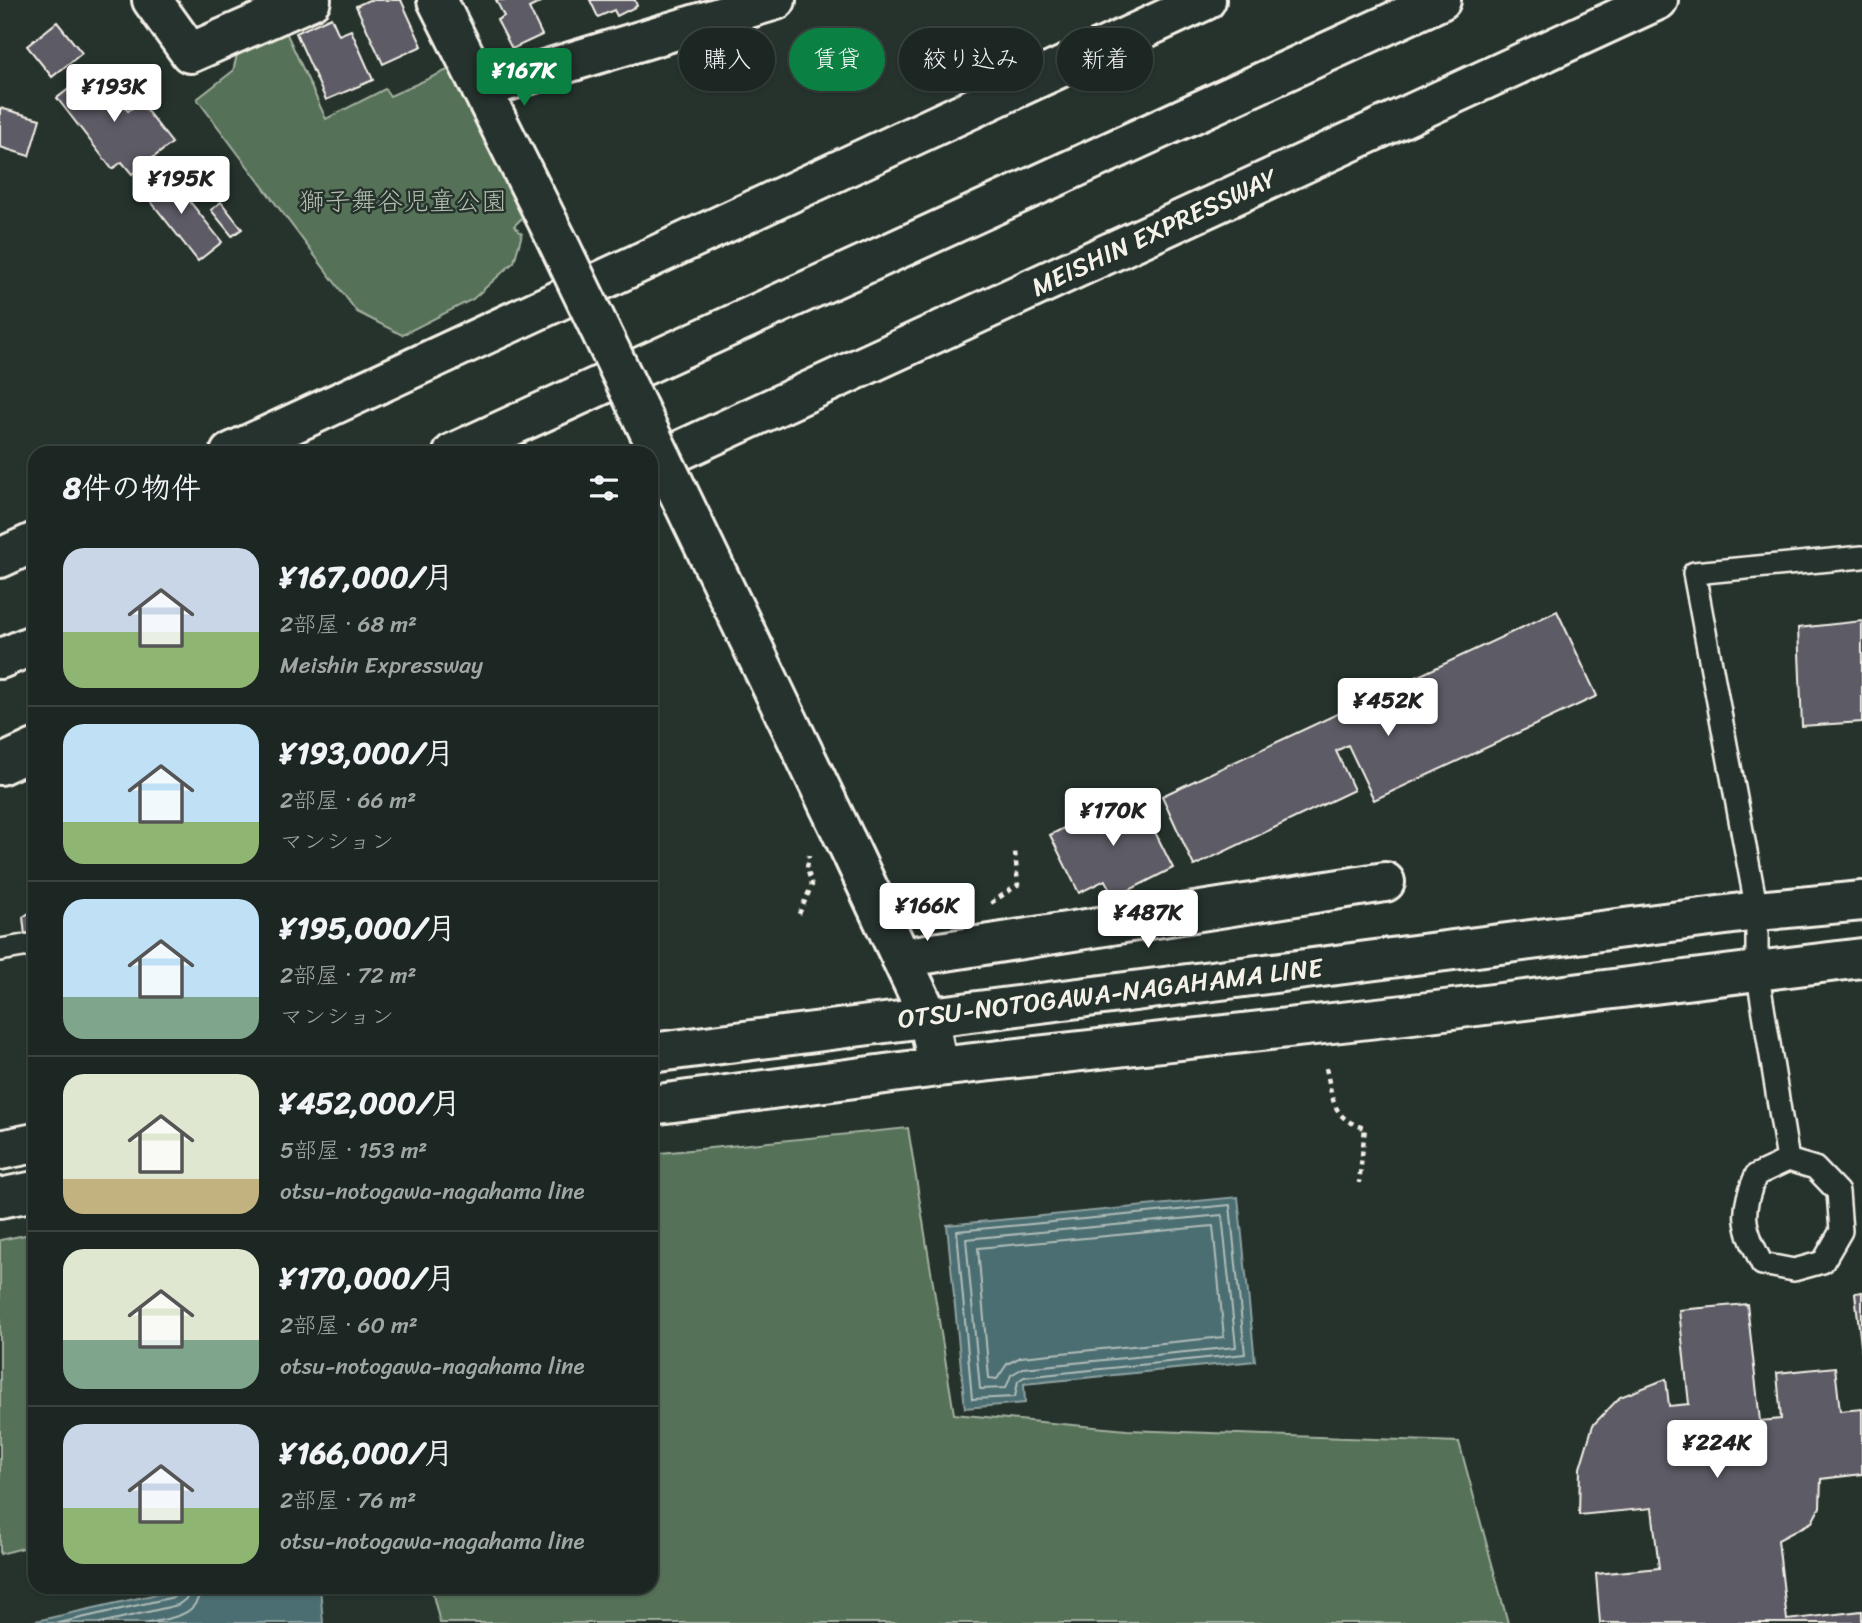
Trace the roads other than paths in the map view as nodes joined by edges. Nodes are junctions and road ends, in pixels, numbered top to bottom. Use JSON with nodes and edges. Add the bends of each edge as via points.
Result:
{"nodes":[{"id":1,"x":152,"y":0,"type":"edge"},
{"id":2,"x":311,"y":0,"type":"edge"},
{"id":3,"x":437,"y":0,"type":"edge"},
{"id":4,"x":776,"y":0,"type":"edge"},
{"id":5,"x":1206,"y":0,"type":"edge"},
{"id":6,"x":1441,"y":0,"type":"edge"},
{"id":7,"x":1658,"y":0,"type":"edge"},
{"id":8,"x":1684,"y":0,"type":"edge"},
{"id":9,"x":1556,"y":47,"type":"junction"},
{"id":10,"x":481,"y":89,"type":"junction"},
{"id":11,"x":245,"y":446,"type":"edge"},
{"id":12,"x":468,"y":446,"type":"edge"},
{"id":13,"x":650,"y":446,"type":"edge"},
{"id":14,"x":658,"y":461,"type":"edge"},
{"id":15,"x":658,"y":464,"type":"edge"},
{"id":16,"x":28,"y":545,"type":"edge"},
{"id":17,"x":1862,"y":557,"type":"edge"},
{"id":18,"x":0,"y":558,"type":"edge"},
{"id":19,"x":28,"y":647,"type":"edge"},
{"id":20,"x":0,"y":659,"type":"edge"},
{"id":21,"x":28,"y":752,"type":"edge"},
{"id":22,"x":0,"y":765,"type":"edge"},
{"id":23,"x":1385,"y":882,"type":"dead end"},
{"id":24,"x":1862,"y":901,"type":"edge"},
{"id":25,"x":1757,"y":911,"type":"junction"},
{"id":26,"x":28,"y":945,"type":"edge"},
{"id":27,"x":0,"y":950,"type":"edge"},
{"id":28,"x":901,"y":958,"type":"junction"},
{"id":29,"x":1862,"y":958,"type":"edge"},
{"id":30,"x":1758,"y":970,"type":"junction"},
{"id":31,"x":928,"y":1015,"type":"junction"},
{"id":32,"x":658,"y":1052,"type":"edge"},
{"id":33,"x":938,"y":1067,"type":"junction"},
{"id":34,"x":658,"y":1104,"type":"edge"},
{"id":35,"x":28,"y":1144,"type":"edge"},
{"id":36,"x":0,"y":1150,"type":"edge"},
{"id":37,"x":1788,"y":1160,"type":"junction"},
{"id":38,"x":28,"y":1192,"type":"edge"},
{"id":39,"x":0,"y":1198,"type":"edge"}],
"edges":[{"from":1,"to":2,"type":"main road","via":[[190,53]]},
{"from":3,"to":10,"type":"main road"},
{"from":4,"to":10,"type":"main road"},
{"from":5,"to":11,"type":"main road"},
{"from":6,"to":12,"type":"main road"},
{"from":7,"to":9,"type":"main road","name":"MEISHIN EXPRESSWAY"},
{"from":8,"to":9,"type":"main road"},
{"from":9,"to":14,"type":"main road","name":"MEISHIN EXPRESSWAY"},
{"from":10,"to":13,"type":"main road","bridge":true,"via":[[558,243]]},
{"from":15,"to":28,"type":"main road","bridge":true,"via":[[829,842]]},
{"from":16,"to":18,"type":"main road"},
{"from":17,"to":25,"type":"lane","via":[[1694,573]]},
{"from":19,"to":20,"type":"main road"},
{"from":21,"to":22,"type":"main road"},
{"from":23,"to":28,"type":"main road"},
{"from":24,"to":25,"type":"main road","name":"OTSU-NOTOGAWA-NAGAHAMA LINE"},
{"from":25,"to":30,"type":"lane"},
{"from":25,"to":31,"type":"main road","name":"OTSU-NOTOGAWA-NAGAHAMA LINE"},
{"from":26,"to":27,"type":"lane"},
{"from":28,"to":31,"type":"main road"},
{"from":29,"to":30,"type":"main road","name":"OTSU-NOTOGAWA-NAGAHAMA LINE"},
{"from":30,"to":33,"type":"main road","name":"OTSU-NOTOGAWA-NAGAHAMA LINE"},
{"from":30,"to":37,"type":"lane"},
{"from":31,"to":32,"type":"main road","name":"OTSU-NOTOGAWA-NAGAHAMA LINE"},
{"from":31,"to":33,"type":"main road"},
{"from":33,"to":34,"type":"main road","name":"OTSU-NOTOGAWA-NAGAHAMA LINE"},
{"from":35,"to":36,"type":"main road"},
{"from":37,"to":37,"type":"lane","via":[[1815,1168],[1838,1192],[1842,1231],[1824,1262],[1794,1270],[1762,1264],[1745,1230],[1745,1201],[1756,1175]]},
{"from":38,"to":39,"type":"main road"}]}
